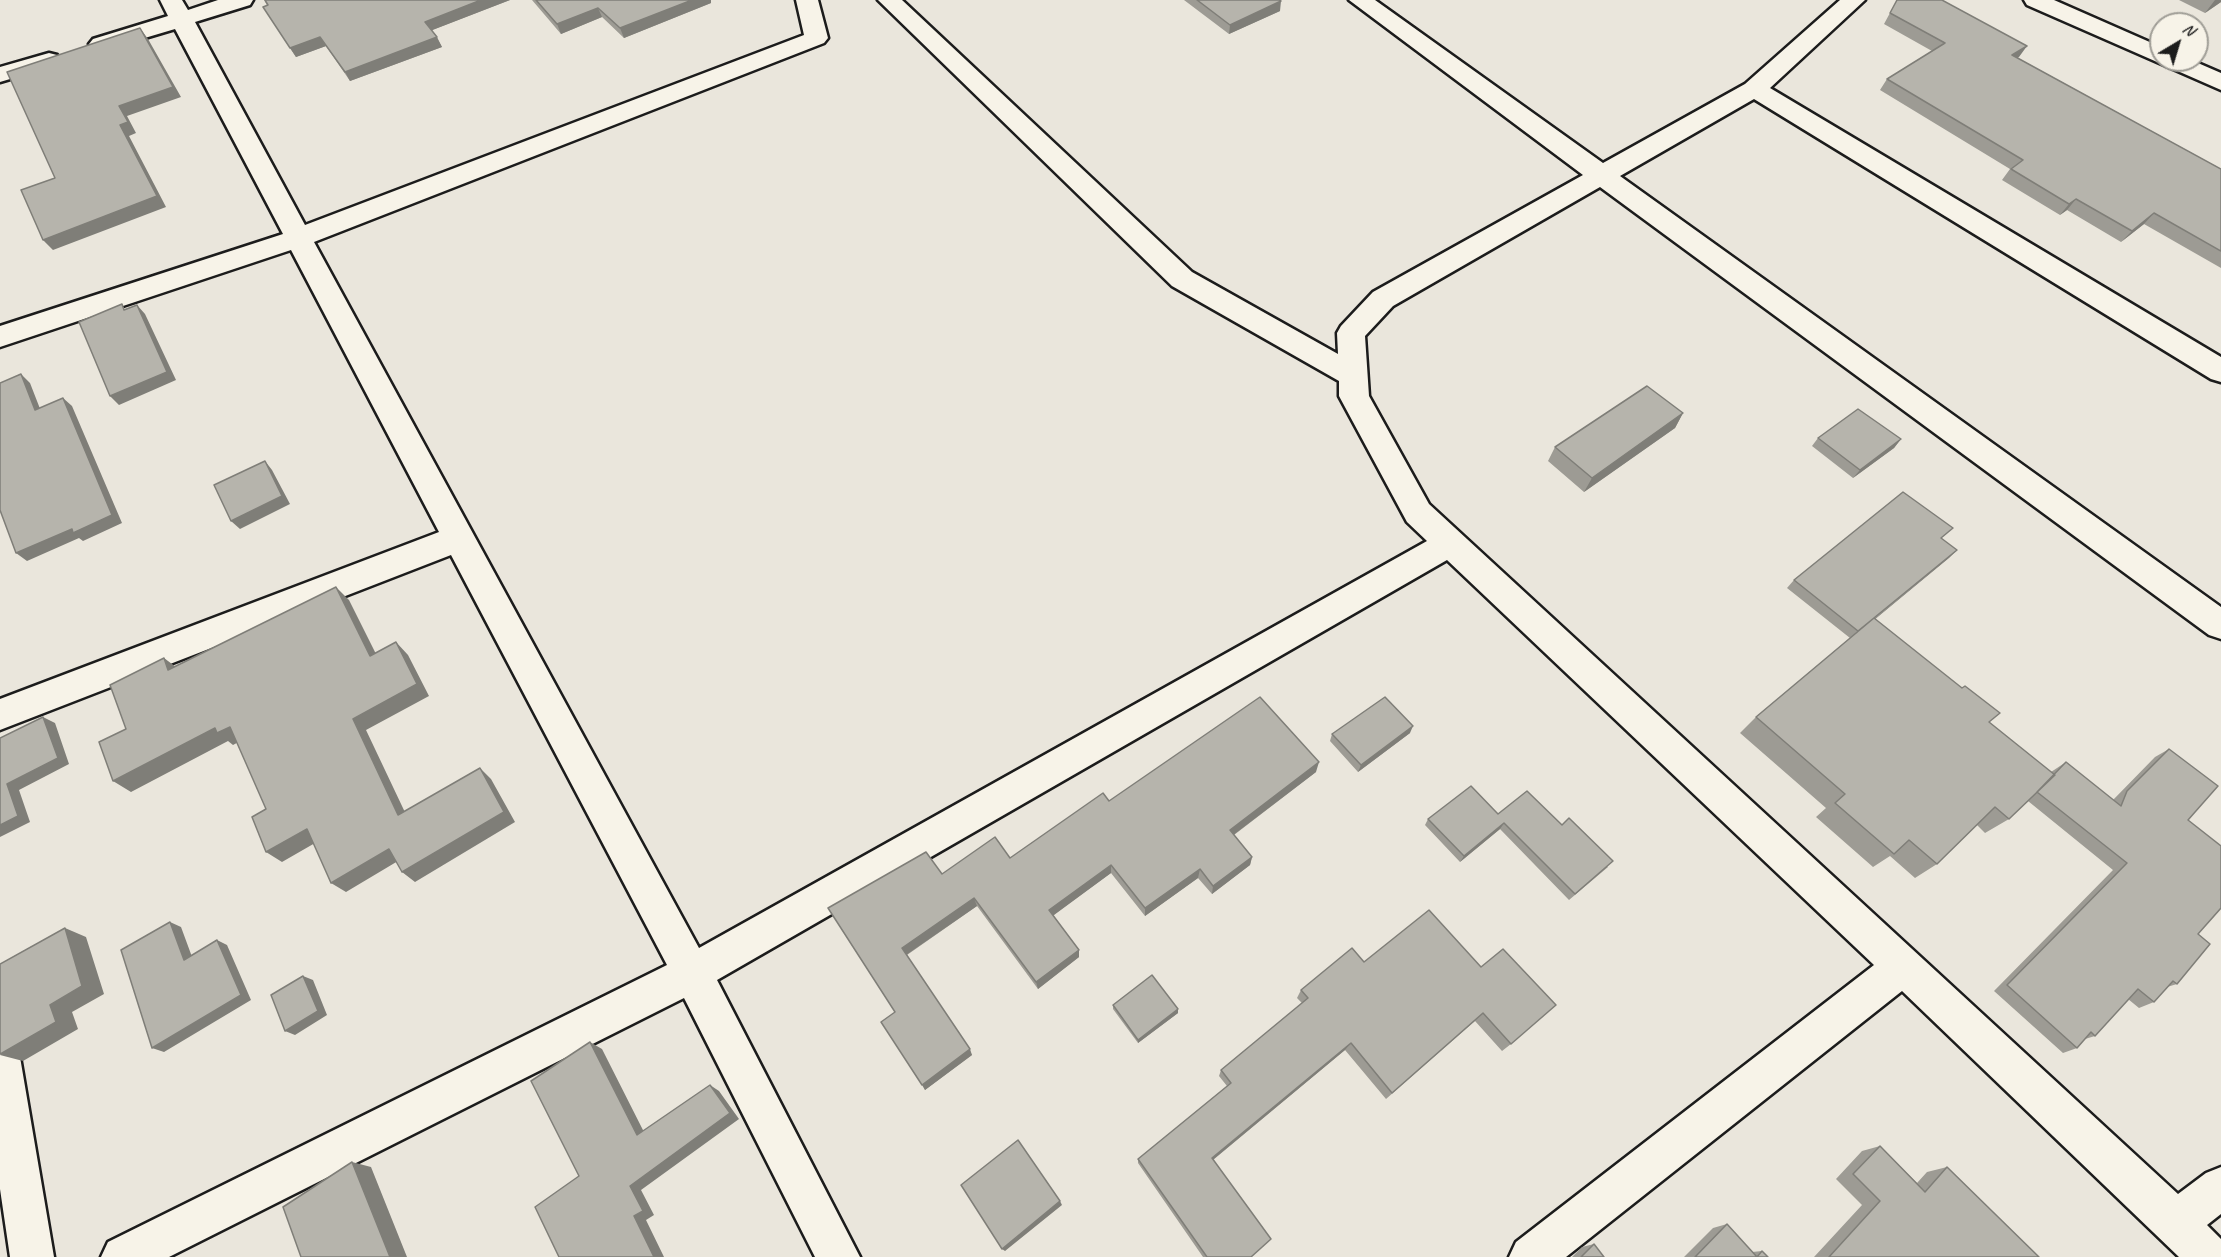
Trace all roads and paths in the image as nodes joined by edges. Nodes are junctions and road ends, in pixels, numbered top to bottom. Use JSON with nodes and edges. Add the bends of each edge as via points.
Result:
{"nodes":[{"id":1,"x":242,"y":0,"type":"edge"},
{"id":2,"x":807,"y":0,"type":"edge"},
{"id":3,"x":889,"y":0,"type":"edge"},
{"id":4,"x":1360,"y":0,"type":"edge"},
{"id":5,"x":1854,"y":0,"type":"edge"},
{"id":6,"x":2035,"y":0,"type":"edge"},
{"id":7,"x":177,"y":10,"type":"edge"},
{"id":8,"x":2149,"y":51,"type":"edge"},
{"id":9,"x":2198,"y":72,"type":"edge"},
{"id":10,"x":0,"y":75,"type":"edge"},
{"id":11,"x":2221,"y":82,"type":"edge"},
{"id":12,"x":1754,"y":89,"type":"junction"},
{"id":13,"x":1600,"y":176,"type":"junction"},
{"id":14,"x":299,"y":238,"type":"junction"},
{"id":15,"x":0,"y":337,"type":"edge"},
{"id":16,"x":2221,"y":371,"type":"edge"},
{"id":17,"x":1353,"y":376,"type":"junction"},
{"id":18,"x":459,"y":538,"type":"junction"},
{"id":19,"x":1450,"y":543,"type":"junction"},
{"id":20,"x":2221,"y":625,"type":"edge"},
{"id":21,"x":0,"y":715,"type":"edge"},
{"id":22,"x":1903,"y":966,"type":"junction"},
{"id":23,"x":692,"y":973,"type":"junction"},
{"id":24,"x":0,"y":1057,"type":"edge"},
{"id":25,"x":2221,"y":1188,"type":"edge"},
{"id":26,"x":2176,"y":1222,"type":"junction"},
{"id":27,"x":32,"y":1257,"type":"edge"},
{"id":28,"x":123,"y":1257,"type":"edge"},
{"id":29,"x":838,"y":1257,"type":"edge"},
{"id":30,"x":1532,"y":1257,"type":"edge"},
{"id":31,"x":2208,"y":1257,"type":"edge"}],
"edges":[{"from":1,"to":7,"type":"street"},
{"from":2,"to":14,"type":"street","via":[[816,38]]},
{"from":3,"to":17,"type":"street","via":[[1182,279]]},
{"from":4,"to":13,"type":"street"},
{"from":5,"to":12,"type":"street"},
{"from":6,"to":8,"type":"street"},
{"from":7,"to":10,"type":"street","via":[[74,52]]},
{"from":7,"to":14,"type":"street"},
{"from":9,"to":11,"type":"street"},
{"from":12,"to":13,"type":"street"},
{"from":12,"to":16,"type":"street"},
{"from":13,"to":17,"type":"street","via":[[1383,299],[1351,333]]},
{"from":13,"to":20,"type":"street"},
{"from":14,"to":15,"type":"street"},
{"from":14,"to":18,"type":"street"},
{"from":17,"to":19,"type":"street","via":[[1354,396],[1418,513]]},
{"from":18,"to":21,"type":"street"},
{"from":18,"to":23,"type":"street"},
{"from":19,"to":22,"type":"street"},
{"from":19,"to":23,"type":"street"},
{"from":22,"to":26,"type":"street"},
{"from":22,"to":30,"type":"street"},
{"from":23,"to":28,"type":"street"},
{"from":23,"to":29,"type":"street"},
{"from":24,"to":27,"type":"street"},
{"from":25,"to":26,"type":"street"},
{"from":26,"to":31,"type":"street"}]}
